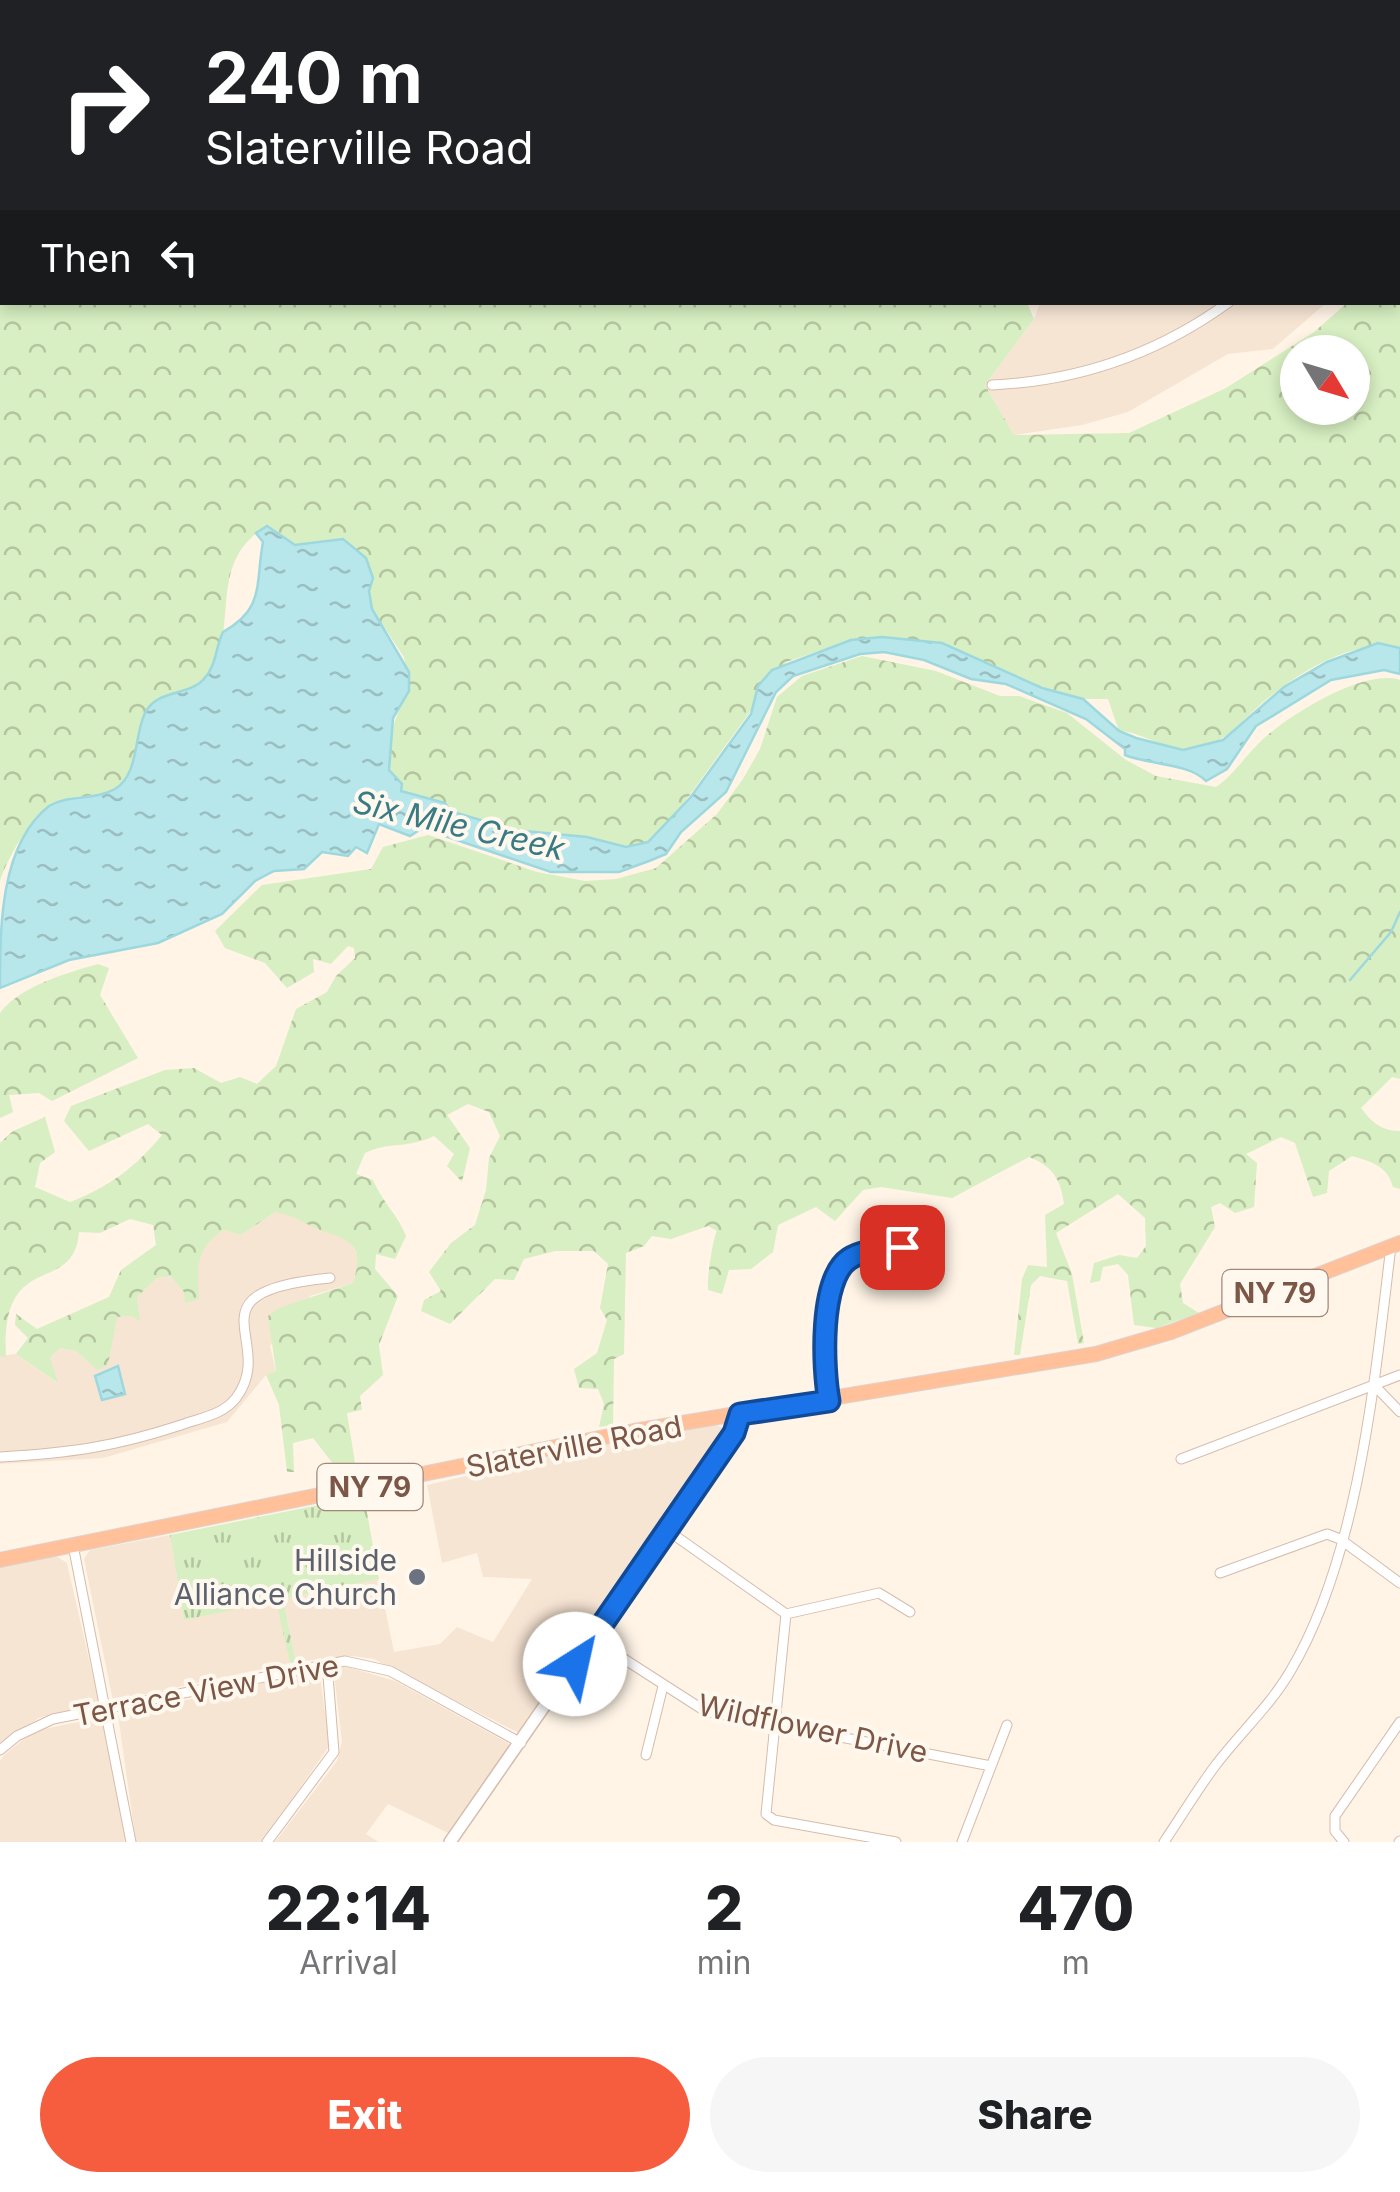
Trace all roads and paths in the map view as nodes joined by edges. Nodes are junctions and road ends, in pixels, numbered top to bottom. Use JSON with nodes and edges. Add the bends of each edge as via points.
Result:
{"nodes":[{"id":1,"x":1225,"y":305,"type":"edge"},
{"id":2,"x":992,"y":385,"type":"dead end"},
{"id":3,"x":1396,"y":1245,"type":"edge"},
{"id":4,"x":902,"y":1247,"type":"dead end"},
{"id":5,"x":330,"y":1278,"type":"dead end"},
{"id":6,"x":1400,"y":1376,"type":"edge"},
{"id":7,"x":1374,"y":1385,"type":"junction"},
{"id":8,"x":829,"y":1401,"type":"junction"},
{"id":9,"x":1400,"y":1412,"type":"edge"},
{"id":10,"x":740,"y":1414,"type":"junction"},
{"id":11,"x":0,"y":1457,"type":"edge"},
{"id":12,"x":1181,"y":1459,"type":"dead end"},
{"id":13,"x":668,"y":1530,"type":"junction"},
{"id":14,"x":1340,"y":1539,"type":"junction"},
{"id":15,"x":73,"y":1545,"type":"junction"},
{"id":16,"x":0,"y":1560,"type":"edge"},
{"id":17,"x":1220,"y":1573,"type":"dead end"},
{"id":18,"x":1400,"y":1583,"type":"edge"},
{"id":19,"x":910,"y":1612,"type":"dead end"},
{"id":20,"x":786,"y":1614,"type":"junction"},
{"id":21,"x":593,"y":1638,"type":"junction"},
{"id":22,"x":327,"y":1662,"type":"junction"},
{"id":23,"x":663,"y":1686,"type":"junction"},
{"id":24,"x":106,"y":1708,"type":"junction"},
{"id":25,"x":1400,"y":1722,"type":"edge"},
{"id":26,"x":774,"y":1723,"type":"junction"},
{"id":27,"x":1007,"y":1724,"type":"dead end"},
{"id":28,"x":522,"y":1743,"type":"junction"},
{"id":29,"x":0,"y":1750,"type":"edge"},
{"id":30,"x":646,"y":1755,"type":"dead end"},
{"id":31,"x":991,"y":1766,"type":"junction"},
{"id":32,"x":130,"y":1842,"type":"edge"},
{"id":33,"x":267,"y":1842,"type":"edge"},
{"id":34,"x":450,"y":1842,"type":"edge"},
{"id":35,"x":896,"y":1842,"type":"edge"},
{"id":36,"x":962,"y":1842,"type":"edge"},
{"id":37,"x":1164,"y":1842,"type":"edge"},
{"id":38,"x":1344,"y":1842,"type":"edge"}],
"edges":[{"from":1,"to":2,"type":"street","via":[[1102,369]]},
{"from":3,"to":7,"type":"street"},
{"from":3,"to":8,"type":"highway","name":"Slaterville Road","number":"NY 79","via":[[1149,1340]]},
{"from":4,"to":8,"type":"street","via":[[853,1256],[836,1274],[822,1359]]},
{"from":5,"to":11,"type":"street","via":[[277,1284],[255,1298],[242,1327],[244,1382],[219,1412],[105,1449]]},
{"from":6,"to":7,"type":"street"},
{"from":7,"to":9,"type":"street"},
{"from":7,"to":12,"type":"street"},
{"from":7,"to":14,"type":"street"},
{"from":8,"to":10,"type":"highway","name":"Slaterville Road","number":"NY 79"},
{"from":10,"to":13,"type":"street"},
{"from":10,"to":15,"type":"highway","name":"Slaterville Road","number":"NY 79"},
{"from":13,"to":20,"type":"street"},
{"from":13,"to":21,"type":"street"},
{"from":14,"to":17,"type":"street","via":[[1320,1535]]},
{"from":14,"to":18,"type":"street"},
{"from":14,"to":37,"type":"street","via":[[1293,1668]]},
{"from":15,"to":16,"type":"highway","name":"Slaterville Road","number":"NY 79"},
{"from":15,"to":24,"type":"street"},
{"from":19,"to":20,"type":"street","via":[[878,1593]]},
{"from":20,"to":26,"type":"street"},
{"from":21,"to":23,"type":"street","name":"Wildflower Drive"},
{"from":21,"to":28,"type":"street"},
{"from":22,"to":24,"type":"street","name":"Terrace View Drive"},
{"from":22,"to":28,"type":"street","name":"Terrace View Drive","via":[[378,1666]]},
{"from":22,"to":33,"type":"street","via":[[334,1752]]},
{"from":23,"to":26,"type":"street","name":"Wildflower Drive","via":[[705,1711]]},
{"from":23,"to":30,"type":"street"},
{"from":24,"to":29,"type":"street","name":"Terrace View Drive","via":[[38,1724]]},
{"from":24,"to":32,"type":"street"},
{"from":25,"to":38,"type":"street","via":[[1334,1816]]},
{"from":26,"to":31,"type":"street","name":"Wildflower Drive"},
{"from":26,"to":35,"type":"street","via":[[765,1809],[770,1817]]},
{"from":27,"to":31,"type":"street"},
{"from":28,"to":34,"type":"street"},
{"from":31,"to":36,"type":"street"}]}
